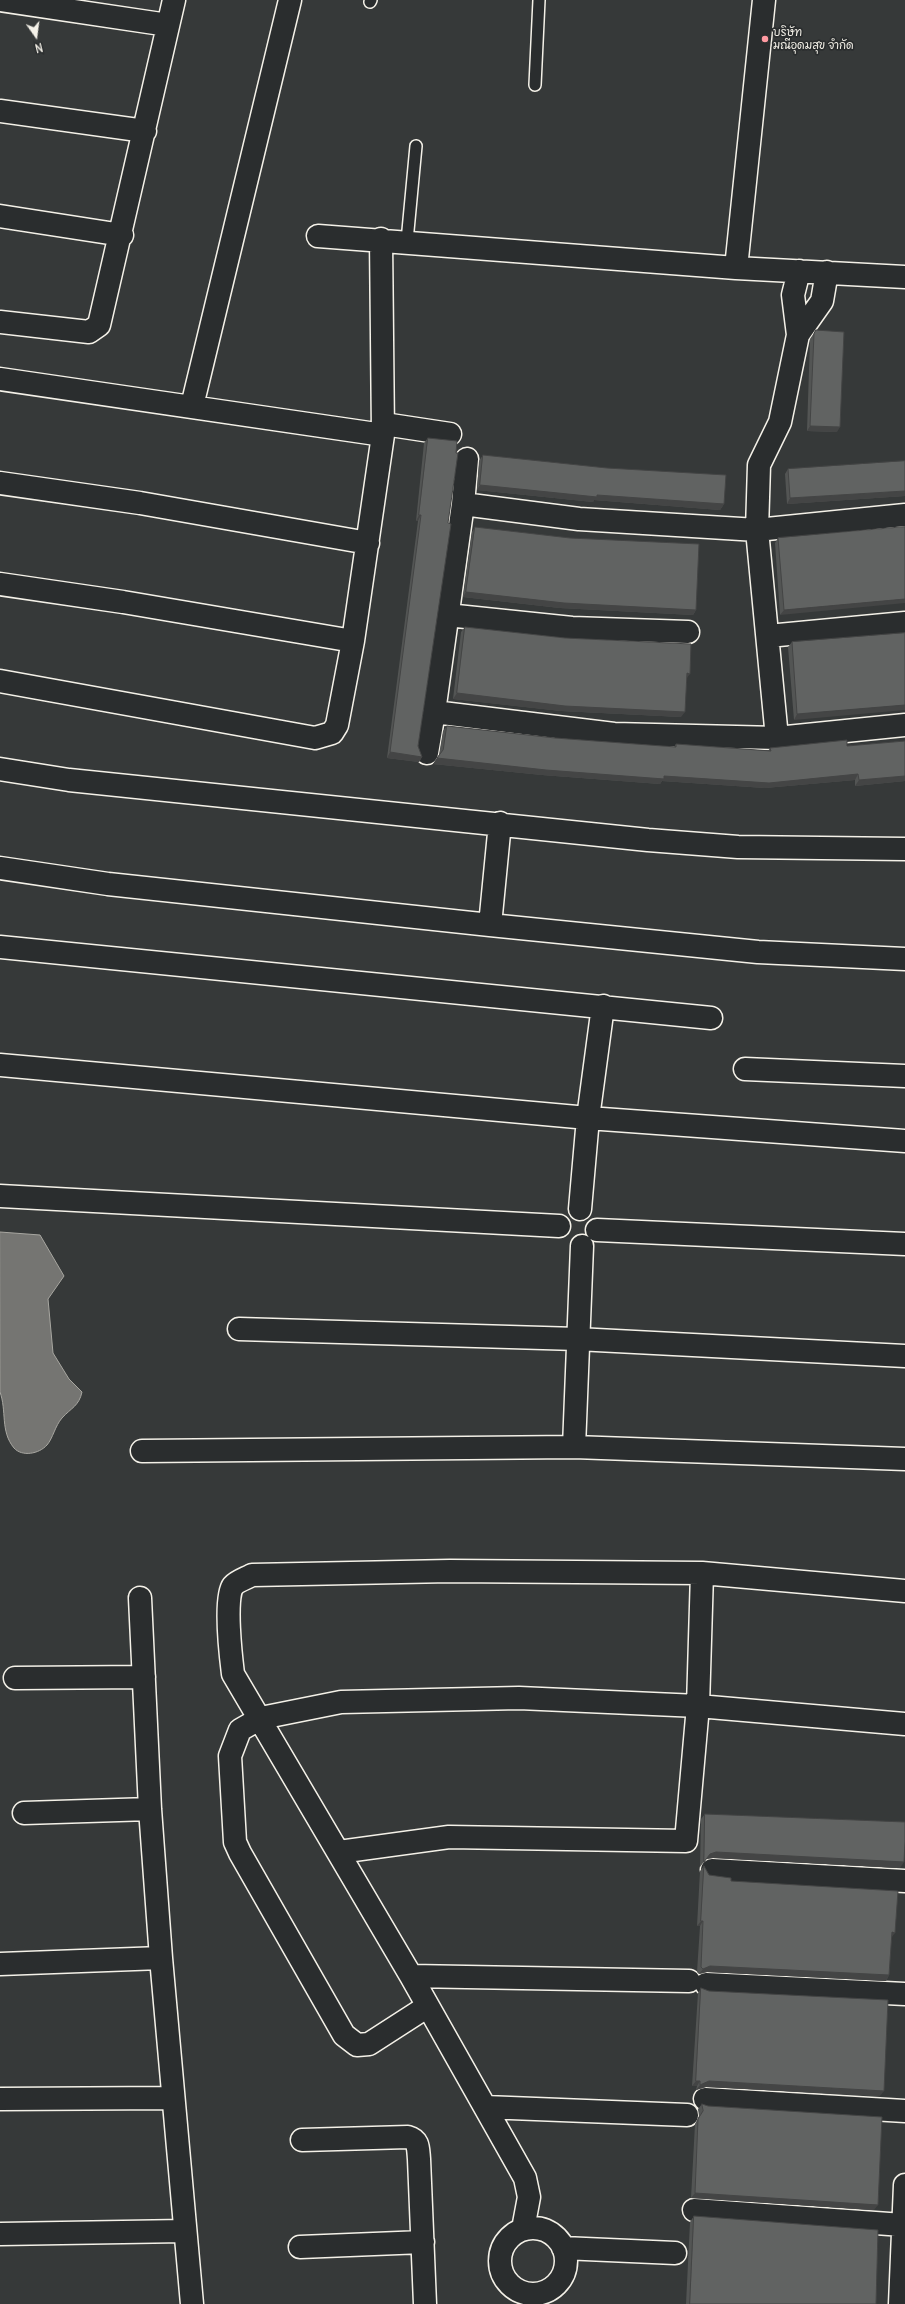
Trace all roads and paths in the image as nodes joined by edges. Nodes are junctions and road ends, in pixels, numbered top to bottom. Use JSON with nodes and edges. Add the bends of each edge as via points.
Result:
{"nodes":[{"id":1,"x":0,"y":0,"type":"edge"},
{"id":2,"x":174,"y":0,"type":"edge"},
{"id":3,"x":290,"y":0,"type":"edge"},
{"id":4,"x":540,"y":0,"type":"edge"},
{"id":5,"x":764,"y":0,"type":"edge"},
{"id":6,"x":63,"y":4,"type":"edge"},
{"id":7,"x":168,"y":24,"type":"junction"},
{"id":8,"x":535,"y":85,"type":"dead end"},
{"id":9,"x":0,"y":111,"type":"edge"},
{"id":10,"x":145,"y":131,"type":"junction"},
{"id":11,"x":416,"y":146,"type":"dead end"},
{"id":12,"x":0,"y":216,"type":"edge"},
{"id":13,"x":122,"y":235,"type":"junction"},
{"id":14,"x":318,"y":236,"type":"dead end"},
{"id":15,"x":381,"y":239,"type":"junction"},
{"id":16,"x":407,"y":241,"type":"junction"},
{"id":17,"x":736,"y":268,"type":"junction"},
{"id":18,"x":799,"y":271,"type":"junction"},
{"id":19,"x":827,"y":272,"type":"junction"},
{"id":20,"x":905,"y":277,"type":"edge"},
{"id":21,"x":0,"y":322,"type":"edge"},
{"id":22,"x":798,"y":335,"type":"junction"},
{"id":23,"x":0,"y":379,"type":"edge"},
{"id":24,"x":192,"y":406,"type":"junction"},
{"id":25,"x":383,"y":429,"type":"junction"},
{"id":26,"x":450,"y":434,"type":"dead end"},
{"id":27,"x":467,"y":459,"type":"dead end"},
{"id":28,"x":0,"y":483,"type":"edge"},
{"id":29,"x":463,"y":504,"type":"junction"},
{"id":30,"x":905,"y":515,"type":"edge"},
{"id":31,"x":757,"y":530,"type":"junction"},
{"id":32,"x":368,"y":543,"type":"junction"},
{"id":33,"x":0,"y":584,"type":"edge"},
{"id":34,"x":447,"y":615,"type":"junction"},
{"id":35,"x":905,"y":623,"type":"edge"},
{"id":36,"x":688,"y":632,"type":"dead end"},
{"id":37,"x":768,"y":636,"type":"junction"},
{"id":38,"x":353,"y":641,"type":"junction"},
{"id":39,"x":0,"y":681,"type":"edge"},
{"id":40,"x":434,"y":712,"type":"junction"},
{"id":41,"x":905,"y":725,"type":"edge"},
{"id":42,"x":777,"y":738,"type":"junction"},
{"id":43,"x":427,"y":754,"type":"dead end"},
{"id":44,"x":0,"y":769,"type":"edge"},
{"id":45,"x":500,"y":823,"type":"junction"},
{"id":46,"x":905,"y":849,"type":"edge"},
{"id":47,"x":0,"y":868,"type":"edge"},
{"id":48,"x":490,"y":925,"type":"junction"},
{"id":49,"x":0,"y":947,"type":"edge"},
{"id":50,"x":905,"y":959,"type":"edge"},
{"id":51,"x":603,"y":1006,"type":"junction"},
{"id":52,"x":711,"y":1018,"type":"dead end"},
{"id":53,"x":0,"y":1065,"type":"edge"},
{"id":54,"x":745,"y":1069,"type":"dead end"},
{"id":55,"x":905,"y":1076,"type":"edge"},
{"id":56,"x":588,"y":1118,"type":"junction"},
{"id":57,"x":905,"y":1141,"type":"edge"},
{"id":58,"x":0,"y":1196,"type":"edge"},
{"id":59,"x":580,"y":1209,"type":"junction"},
{"id":60,"x":559,"y":1226,"type":"junction"},
{"id":61,"x":597,"y":1230,"type":"junction"},
{"id":62,"x":905,"y":1244,"type":"edge"},
{"id":63,"x":582,"y":1246,"type":"junction"},
{"id":64,"x":239,"y":1329,"type":"dead end"},
{"id":65,"x":577,"y":1339,"type":"junction"},
{"id":66,"x":905,"y":1356,"type":"edge"},
{"id":67,"x":574,"y":1447,"type":"junction"},
{"id":68,"x":142,"y":1451,"type":"dead end"},
{"id":69,"x":905,"y":1459,"type":"edge"},
{"id":70,"x":702,"y":1572,"type":"junction"},
{"id":71,"x":905,"y":1591,"type":"edge"},
{"id":72,"x":140,"y":1598,"type":"dead end"},
{"id":73,"x":144,"y":1676,"type":"junction"},
{"id":74,"x":15,"y":1678,"type":"dead end"},
{"id":75,"x":698,"y":1706,"type":"junction"},
{"id":76,"x":261,"y":1718,"type":"junction"},
{"id":77,"x":905,"y":1724,"type":"edge"},
{"id":78,"x":150,"y":1809,"type":"junction"},
{"id":79,"x":24,"y":1813,"type":"dead end"},
{"id":80,"x":339,"y":1852,"type":"junction"},
{"id":81,"x":712,"y":1870,"type":"dead end"},
{"id":82,"x":905,"y":1881,"type":"edge"},
{"id":83,"x":161,"y":1958,"type":"junction"},
{"id":84,"x":0,"y":1964,"type":"edge"},
{"id":85,"x":411,"y":1976,"type":"junction"},
{"id":86,"x":905,"y":1994,"type":"edge"},
{"id":87,"x":428,"y":2006,"type":"junction"},
{"id":88,"x":173,"y":2098,"type":"junction"},
{"id":89,"x":0,"y":2099,"type":"edge"},
{"id":90,"x":706,"y":2099,"type":"dead end"},
{"id":91,"x":485,"y":2107,"type":"junction"},
{"id":92,"x":905,"y":2111,"type":"edge"},
{"id":93,"x":687,"y":2115,"type":"dead end"},
{"id":94,"x":302,"y":2140,"type":"dead end"},
{"id":95,"x":905,"y":2186,"type":"edge"},
{"id":96,"x":694,"y":2210,"type":"dead end"},
{"id":97,"x":903,"y":2225,"type":"junction"},
{"id":98,"x":523,"y":2229,"type":"junction"},
{"id":99,"x":184,"y":2231,"type":"junction"},
{"id":100,"x":0,"y":2234,"type":"edge"},
{"id":101,"x":423,"y":2242,"type":"junction"},
{"id":102,"x":300,"y":2246,"type":"dead end"},
{"id":103,"x":563,"y":2248,"type":"junction"},
{"id":104,"x":675,"y":2253,"type":"dead end"},
{"id":105,"x":536,"y":2299,"type":"edge"},
{"id":106,"x":192,"y":2304,"type":"edge"},
{"id":107,"x":425,"y":2304,"type":"edge"},
{"id":108,"x":900,"y":2304,"type":"edge"}],
"edges":[{"from":1,"to":6,"type":"street"},
{"from":2,"to":7,"type":"street"},
{"from":3,"to":24,"type":"street"},
{"from":4,"to":8,"type":"lane"},
{"from":5,"to":17,"type":"street"},
{"from":6,"to":7,"type":"street"},
{"from":7,"to":10,"type":"street"},
{"from":9,"to":10,"type":"street"},
{"from":10,"to":13,"type":"street"},
{"from":11,"to":16,"type":"lane"},
{"from":12,"to":13,"type":"street"},
{"from":13,"to":21,"type":"street","via":[[99,325],[89,332]]},
{"from":14,"to":15,"type":"street"},
{"from":15,"to":16,"type":"street"},
{"from":15,"to":25,"type":"street"},
{"from":16,"to":17,"type":"street"},
{"from":17,"to":18,"type":"street"},
{"from":18,"to":19,"type":"street"},
{"from":18,"to":22,"type":"street","via":[[793,295]]},
{"from":19,"to":20,"type":"street"},
{"from":19,"to":22,"type":"street","via":[[822,302]]},
{"from":22,"to":31,"type":"street","via":[[780,422],[759,465]]},
{"from":23,"to":24,"type":"street","via":[[155,403]]},
{"from":24,"to":25,"type":"street"},
{"from":25,"to":26,"type":"street"},
{"from":25,"to":32,"type":"street"},
{"from":27,"to":29,"type":"street"},
{"from":28,"to":32,"type":"street"},
{"from":29,"to":31,"type":"street","via":[[579,519]]},
{"from":29,"to":34,"type":"street"},
{"from":30,"to":31,"type":"street"},
{"from":31,"to":37,"type":"street"},
{"from":32,"to":38,"type":"street"},
{"from":33,"to":38,"type":"street"},
{"from":34,"to":36,"type":"street","via":[[572,628]]},
{"from":34,"to":40,"type":"street"},
{"from":35,"to":37,"type":"street"},
{"from":37,"to":42,"type":"street"},
{"from":38,"to":39,"type":"street","via":[[337,725],[332,733],[315,738]]},
{"from":40,"to":42,"type":"street","via":[[614,734]]},
{"from":40,"to":43,"type":"street"},
{"from":41,"to":42,"type":"street"},
{"from":44,"to":45,"type":"street","via":[[69,780]]},
{"from":45,"to":46,"type":"street","via":[[648,840],[738,847]]},
{"from":45,"to":48,"type":"street"},
{"from":47,"to":48,"type":"street","via":[[108,884]]},
{"from":48,"to":50,"type":"street","via":[[758,952]]},
{"from":49,"to":51,"type":"street"},
{"from":51,"to":52,"type":"street"},
{"from":51,"to":56,"type":"street"},
{"from":53,"to":56,"type":"street"},
{"from":54,"to":55,"type":"street"},
{"from":56,"to":57,"type":"street"},
{"from":56,"to":59,"type":"street"},
{"from":58,"to":60,"type":"street"},
{"from":59,"to":60,"type":"street","via":[[570,1211],[563,1217]]},
{"from":59,"to":61,"type":"street","via":[[589,1213],[595,1220]]},
{"from":60,"to":63,"type":"street","via":[[562,1237],[570,1245]]},
{"from":61,"to":62,"type":"street"},
{"from":61,"to":63,"type":"street","via":[[592,1240]]},
{"from":63,"to":65,"type":"street"},
{"from":64,"to":65,"type":"street"},
{"from":65,"to":66,"type":"street"},
{"from":65,"to":67,"type":"street"},
{"from":67,"to":68,"type":"street"},
{"from":67,"to":69,"type":"street"},
{"from":70,"to":71,"type":"street"},
{"from":70,"to":75,"type":"street"},
{"from":70,"to":76,"type":"street","via":[[450,1571],[252,1575],[233,1586],[228,1596],[230,1650],[233,1674]]},
{"from":72,"to":73,"type":"street"},
{"from":73,"to":74,"type":"street"},
{"from":73,"to":78,"type":"street"},
{"from":75,"to":76,"type":"street","via":[[519,1698],[341,1702]]},
{"from":75,"to":77,"type":"street"},
{"from":75,"to":80,"type":"street","via":[[686,1841],[449,1837]]},
{"from":76,"to":80,"type":"street"},
{"from":76,"to":87,"type":"street","via":[[240,1730],[230,1756],[235,1842],[340,2029],[351,2042],[357,2045],[369,2044]]},
{"from":78,"to":79,"type":"street"},
{"from":78,"to":83,"type":"street"},
{"from":80,"to":85,"type":"street"},
{"from":81,"to":82,"type":"street"},
{"from":83,"to":84,"type":"street"},
{"from":83,"to":88,"type":"street"},
{"from":85,"to":86,"type":"street","via":[[697,1982]]},
{"from":85,"to":87,"type":"street"},
{"from":87,"to":91,"type":"street"},
{"from":88,"to":89,"type":"street"},
{"from":88,"to":99,"type":"street"},
{"from":90,"to":92,"type":"street"},
{"from":91,"to":93,"type":"street"},
{"from":91,"to":98,"type":"street","via":[[525,2178],[529,2197]]},
{"from":94,"to":101,"type":"street","via":[[408,2137],[414,2139],[418,2144],[420,2159]]},
{"from":95,"to":97,"type":"street"},
{"from":96,"to":97,"type":"street"},
{"from":97,"to":108,"type":"street"},
{"from":98,"to":103,"type":"street","via":[[542,2229],[551,2233]]},
{"from":98,"to":105,"type":"street","via":[[513,2234],[506,2242],[501,2251],[500,2262],[507,2282]]},
{"from":99,"to":100,"type":"street"},
{"from":99,"to":106,"type":"street"},
{"from":101,"to":102,"type":"street"},
{"from":101,"to":107,"type":"street"},
{"from":103,"to":104,"type":"street"},
{"from":103,"to":105,"type":"street","via":[[565,2268],[561,2278]]}]}
